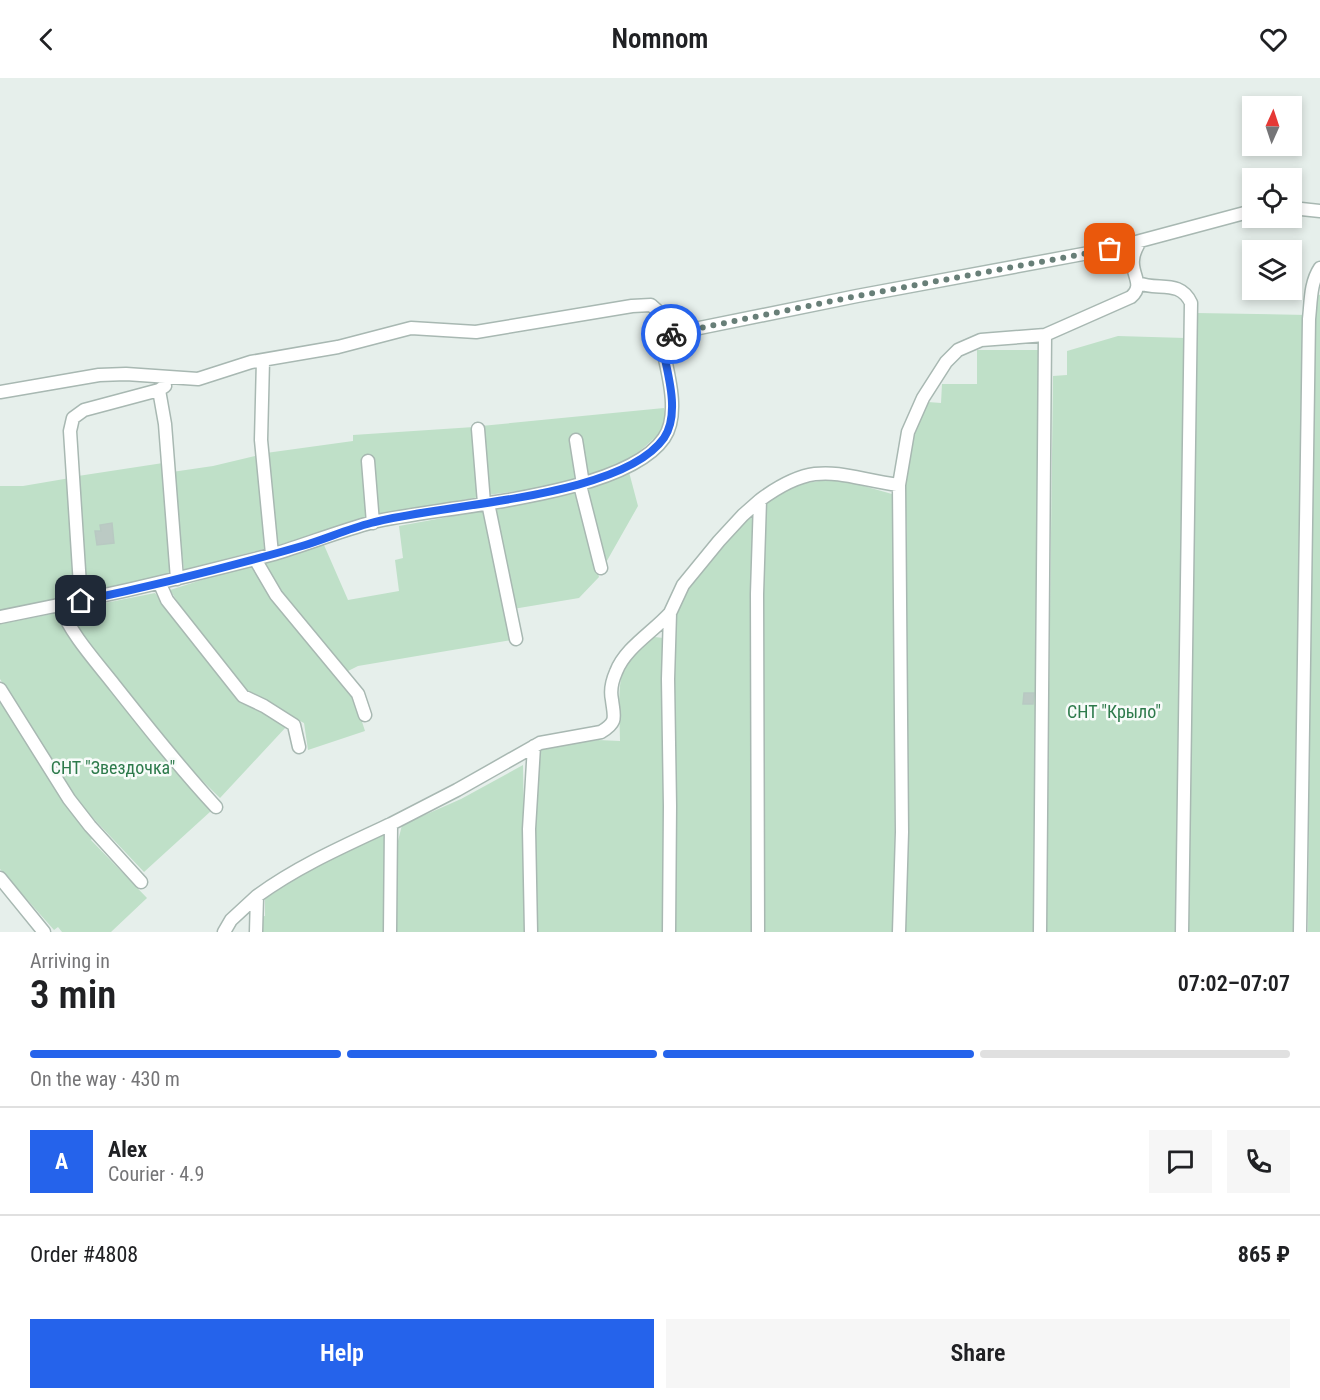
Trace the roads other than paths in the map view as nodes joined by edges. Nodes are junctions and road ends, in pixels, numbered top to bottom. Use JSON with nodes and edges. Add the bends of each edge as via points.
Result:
{"nodes":[{"id":1,"x":1302,"y":209,"type":"edge"},
{"id":2,"x":1320,"y":211,"type":"edge"},
{"id":3,"x":1242,"y":214,"type":"edge"},
{"id":4,"x":1140,"y":241,"type":"junction"},
{"id":5,"x":1110,"y":249,"type":"junction"},
{"id":6,"x":1132,"y":262,"type":"junction"},
{"id":7,"x":1320,"y":268,"type":"edge"},
{"id":8,"x":1138,"y":283,"type":"junction"},
{"id":9,"x":675,"y":333,"type":"junction"},
{"id":10,"x":1045,"y":334,"type":"junction"},
{"id":11,"x":263,"y":360,"type":"junction"},
{"id":12,"x":176,"y":378,"type":"junction"},
{"id":13,"x":159,"y":390,"type":"junction"},
{"id":14,"x":0,"y":392,"type":"edge"},
{"id":15,"x":478,"y":429,"type":"dead end"},
{"id":16,"x":576,"y":440,"type":"dead end"},
{"id":17,"x":368,"y":461,"type":"dead end"},
{"id":18,"x":582,"y":484,"type":"junction"},
{"id":19,"x":899,"y":485,"type":"junction"},
{"id":20,"x":760,"y":500,"type":"junction"},
{"id":21,"x":486,"y":503,"type":"junction"},
{"id":22,"x":373,"y":522,"type":"junction"},
{"id":23,"x":272,"y":554,"type":"junction"},
{"id":24,"x":255,"y":559,"type":"junction"},
{"id":25,"x":601,"y":568,"type":"dead end"},
{"id":26,"x":177,"y":579,"type":"junction"},
{"id":27,"x":160,"y":584,"type":"junction"},
{"id":28,"x":81,"y":601,"type":"junction"},
{"id":29,"x":60,"y":606,"type":"junction"},
{"id":30,"x":669,"y":613,"type":"junction"},
{"id":31,"x":0,"y":617,"type":"edge"},
{"id":32,"x":516,"y":639,"type":"dead end"},
{"id":33,"x":0,"y":689,"type":"edge"},
{"id":34,"x":365,"y":715,"type":"dead end"},
{"id":35,"x":534,"y":746,"type":"junction"},
{"id":36,"x":299,"y":747,"type":"dead end"},
{"id":37,"x":216,"y":807,"type":"dead end"},
{"id":38,"x":391,"y":824,"type":"junction"},
{"id":39,"x":0,"y":879,"type":"edge"},
{"id":40,"x":141,"y":882,"type":"dead end"},
{"id":41,"x":257,"y":896,"type":"junction"},
{"id":42,"x":44,"y":932,"type":"edge"},
{"id":43,"x":224,"y":932,"type":"edge"},
{"id":44,"x":255,"y":932,"type":"edge"},
{"id":45,"x":390,"y":932,"type":"edge"},
{"id":46,"x":531,"y":932,"type":"edge"},
{"id":47,"x":669,"y":932,"type":"edge"},
{"id":48,"x":758,"y":932,"type":"edge"},
{"id":49,"x":899,"y":932,"type":"edge"},
{"id":50,"x":1040,"y":932,"type":"edge"},
{"id":51,"x":1182,"y":932,"type":"edge"},
{"id":52,"x":1300,"y":932,"type":"edge"}],
"edges":[{"from":1,"to":2,"type":"street"},
{"from":3,"to":4,"type":"street"},
{"from":4,"to":5,"type":"street"},
{"from":4,"to":6,"type":"street"},
{"from":5,"to":6,"type":"street"},
{"from":5,"to":9,"type":"street"},
{"from":6,"to":8,"type":"street"},
{"from":7,"to":52,"type":"street","via":[[1312,287],[1309,319]]},
{"from":8,"to":10,"type":"street","via":[[1131,297]]},
{"from":8,"to":51,"type":"street","via":[[1181,290],[1191,303]]},
{"from":9,"to":11,"type":"street","via":[[670,322],[651,305],[632,306],[476,332],[411,328],[338,347]]},
{"from":9,"to":18,"type":"street","via":[[660,336],[673,402],[664,438],[640,460]]},
{"from":10,"to":19,"type":"street","via":[[981,340],[958,350],[946,362],[923,398],[908,432]]},
{"from":10,"to":50,"type":"street"},
{"from":11,"to":12,"type":"street","via":[[198,379]]},
{"from":11,"to":23,"type":"street","via":[[261,440]]},
{"from":12,"to":13,"type":"street"},
{"from":12,"to":14,"type":"street","via":[[99,375]]},
{"from":13,"to":26,"type":"street"},
{"from":13,"to":28,"type":"street","via":[[84,410],[73,418],[70,431]]},
{"from":15,"to":21,"type":"street"},
{"from":16,"to":18,"type":"street"},
{"from":17,"to":22,"type":"street"},
{"from":18,"to":21,"type":"street"},
{"from":18,"to":25,"type":"street"},
{"from":19,"to":20,"type":"street","via":[[842,473],[822,473],[792,480]]},
{"from":19,"to":49,"type":"street"},
{"from":20,"to":30,"type":"street","via":[[743,514],[683,585]]},
{"from":20,"to":48,"type":"street"},
{"from":21,"to":22,"type":"street"},
{"from":21,"to":32,"type":"street"},
{"from":22,"to":23,"type":"street"},
{"from":23,"to":24,"type":"street"},
{"from":24,"to":26,"type":"street"},
{"from":24,"to":34,"type":"street","via":[[276,595],[358,694]]},
{"from":26,"to":27,"type":"street"},
{"from":27,"to":28,"type":"street"},
{"from":27,"to":36,"type":"street","via":[[167,600],[243,696],[294,725]]},
{"from":28,"to":29,"type":"street"},
{"from":29,"to":31,"type":"street"},
{"from":29,"to":37,"type":"street","via":[[66,621],[171,758]]},
{"from":30,"to":35,"type":"street","via":[[630,651],[616,672],[611,690],[614,720],[610,727]]},
{"from":30,"to":47,"type":"street"},
{"from":33,"to":40,"type":"street","via":[[69,799]]},
{"from":35,"to":38,"type":"street"},
{"from":35,"to":46,"type":"street","via":[[529,829]]},
{"from":38,"to":41,"type":"street","via":[[311,861]]},
{"from":38,"to":45,"type":"street"},
{"from":39,"to":42,"type":"street"},
{"from":41,"to":43,"type":"street"},
{"from":41,"to":44,"type":"street"}]}
